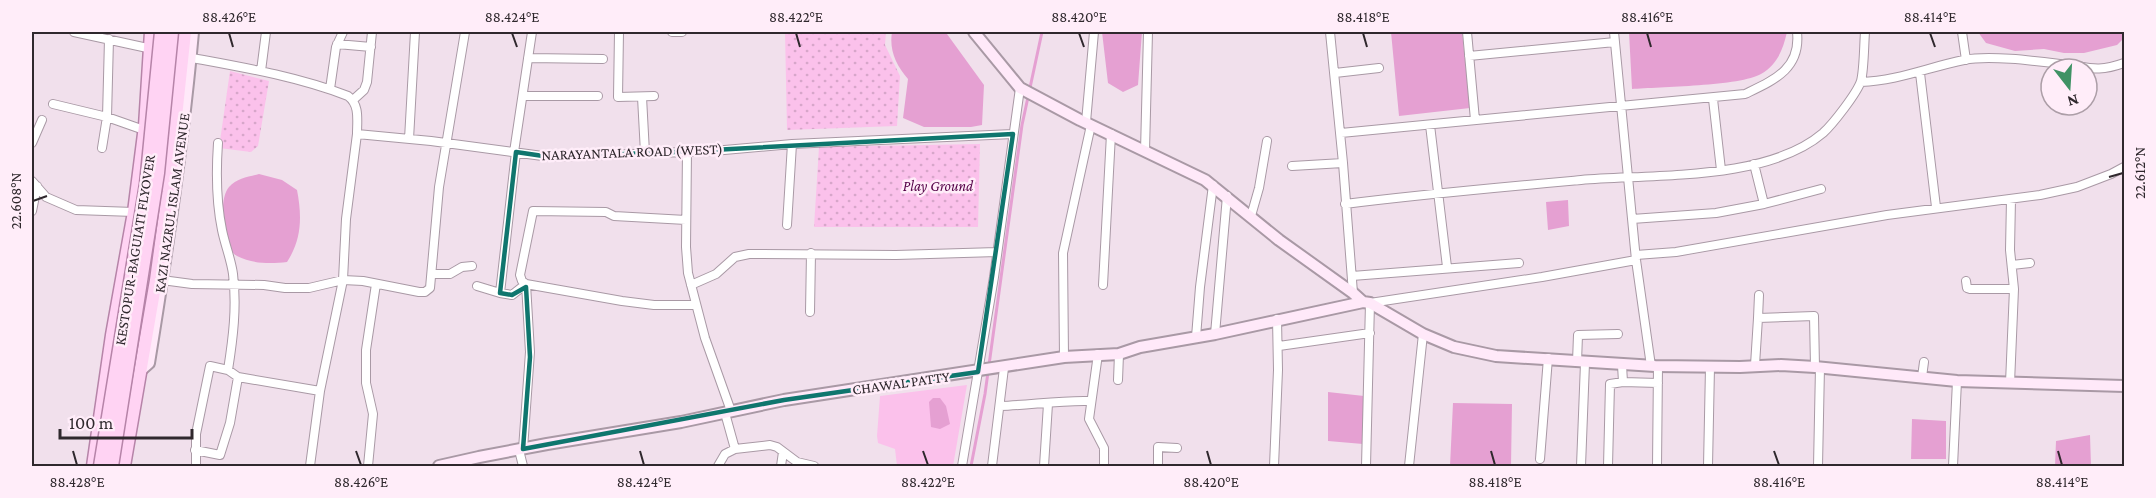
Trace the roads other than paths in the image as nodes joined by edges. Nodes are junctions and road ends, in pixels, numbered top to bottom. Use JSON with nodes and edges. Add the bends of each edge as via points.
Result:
{"nodes":[{"id":1,"x":74,"y":32,"type":"edge"},
{"id":2,"x":151,"y":32,"type":"edge"},
{"id":3,"x":161,"y":32,"type":"edge"},
{"id":4,"x":172,"y":32,"type":"edge"},
{"id":5,"x":185,"y":32,"type":"edge"},
{"id":6,"x":193,"y":32,"type":"edge"},
{"id":7,"x":267,"y":32,"type":"edge"},
{"id":8,"x":343,"y":32,"type":"edge"},
{"id":9,"x":372,"y":32,"type":"edge"},
{"id":10,"x":415,"y":32,"type":"edge"},
{"id":11,"x":465,"y":32,"type":"edge"},
{"id":12,"x":532,"y":32,"type":"edge"},
{"id":13,"x":620,"y":32,"type":"edge"},
{"id":14,"x":672,"y":32,"type":"edge"},
{"id":15,"x":682,"y":32,"type":"edge"},
{"id":16,"x":974,"y":32,"type":"edge"},
{"id":17,"x":1094,"y":32,"type":"edge"},
{"id":18,"x":1148,"y":32,"type":"edge"},
{"id":19,"x":1330,"y":32,"type":"edge"},
{"id":20,"x":1467,"y":32,"type":"edge"},
{"id":21,"x":1614,"y":32,"type":"edge"},
{"id":22,"x":1797,"y":32,"type":"edge"},
{"id":23,"x":1865,"y":32,"type":"edge"},
{"id":24,"x":1962,"y":32,"type":"edge"},
{"id":25,"x":109,"y":39,"type":"junction"},
{"id":26,"x":1615,"y":42,"type":"junction"},
{"id":27,"x":337,"y":44,"type":"junction"},
{"id":28,"x":371,"y":46,"type":"junction"},
{"id":29,"x":150,"y":48,"type":"junction"},
{"id":30,"x":1469,"y":56,"type":"junction"},
{"id":31,"x":187,"y":57,"type":"junction"},
{"id":32,"x":528,"y":58,"type":"junction"},
{"id":33,"x":603,"y":59,"type":"dead end"},
{"id":34,"x":1966,"y":60,"type":"junction"},
{"id":35,"x":2124,"y":63,"type":"edge"},
{"id":36,"x":1379,"y":68,"type":"dead end"},
{"id":37,"x":261,"y":71,"type":"junction"},
{"id":38,"x":1335,"y":73,"type":"junction"},
{"id":39,"x":1920,"y":73,"type":"junction"},
{"id":40,"x":1861,"y":82,"type":"junction"},
{"id":41,"x":147,"y":86,"type":"junction"},
{"id":42,"x":1020,"y":88,"type":"junction"},
{"id":43,"x":183,"y":89,"type":"junction"},
{"id":44,"x":330,"y":89,"type":"junction"},
{"id":45,"x":522,"y":96,"type":"junction"},
{"id":46,"x":598,"y":96,"type":"dead end"},
{"id":47,"x":654,"y":96,"type":"dead end"},
{"id":48,"x":642,"y":97,"type":"junction"},
{"id":49,"x":1713,"y":99,"type":"junction"},
{"id":50,"x":353,"y":100,"type":"junction"},
{"id":51,"x":53,"y":104,"type":"dead end"},
{"id":52,"x":1621,"y":107,"type":"junction"},
{"id":53,"x":107,"y":117,"type":"junction"},
{"id":54,"x":42,"y":120,"type":"dead end"},
{"id":55,"x":1475,"y":120,"type":"junction"},
{"id":56,"x":1088,"y":124,"type":"junction"},
{"id":57,"x":1430,"y":125,"type":"junction"},
{"id":58,"x":144,"y":130,"type":"junction"},
{"id":59,"x":1341,"y":133,"type":"junction"},
{"id":60,"x":357,"y":134,"type":"junction"},
{"id":61,"x":1013,"y":134,"type":"junction"},
{"id":62,"x":1110,"y":134,"type":"junction"},
{"id":63,"x":409,"y":139,"type":"junction"},
{"id":64,"x":1267,"y":141,"type":"dead end"},
{"id":65,"x":32,"y":143,"type":"edge"},
{"id":66,"x":218,"y":143,"type":"dead end"},
{"id":67,"x":446,"y":143,"type":"junction"},
{"id":68,"x":792,"y":144,"type":"junction"},
{"id":69,"x":102,"y":148,"type":"dead end"},
{"id":70,"x":687,"y":151,"type":"junction"},
{"id":71,"x":1145,"y":151,"type":"junction"},
{"id":72,"x":515,"y":152,"type":"junction"},
{"id":73,"x":645,"y":153,"type":"junction"},
{"id":74,"x":1344,"y":163,"type":"junction"},
{"id":75,"x":1754,"y":164,"type":"junction"},
{"id":76,"x":1292,"y":166,"type":"dead end"},
{"id":77,"x":2124,"y":167,"type":"edge"},
{"id":78,"x":1721,"y":170,"type":"junction"},
{"id":79,"x":1629,"y":176,"type":"junction"},
{"id":80,"x":34,"y":184,"type":"edge"},
{"id":81,"x":1213,"y":185,"type":"junction"},
{"id":82,"x":1821,"y":189,"type":"dead end"},
{"id":83,"x":1439,"y":193,"type":"junction"},
{"id":84,"x":1227,"y":196,"type":"junction"},
{"id":85,"x":2011,"y":199,"type":"junction"},
{"id":86,"x":1346,"y":204,"type":"junction"},
{"id":87,"x":1764,"y":204,"type":"junction"},
{"id":88,"x":1936,"y":207,"type":"junction"},
{"id":89,"x":32,"y":211,"type":"edge"},
{"id":90,"x":134,"y":212,"type":"junction"},
{"id":91,"x":1251,"y":216,"type":"junction"},
{"id":92,"x":1632,"y":219,"type":"junction"},
{"id":93,"x":686,"y":220,"type":"junction"},
{"id":94,"x":787,"y":225,"type":"dead end"},
{"id":95,"x":997,"y":252,"type":"junction"},
{"id":96,"x":811,"y":254,"type":"junction"},
{"id":97,"x":1636,"y":257,"type":"junction"},
{"id":98,"x":1519,"y":263,"type":"dead end"},
{"id":99,"x":2030,"y":264,"type":"dead end"},
{"id":100,"x":2012,"y":265,"type":"junction"},
{"id":101,"x":472,"y":266,"type":"dead end"},
{"id":102,"x":1447,"y":267,"type":"junction"},
{"id":103,"x":433,"y":274,"type":"junction"},
{"id":104,"x":1352,"y":276,"type":"junction"},
{"id":105,"x":162,"y":280,"type":"junction"},
{"id":106,"x":343,"y":280,"type":"junction"},
{"id":107,"x":1966,"y":281,"type":"dead end"},
{"id":108,"x":376,"y":284,"type":"junction"},
{"id":109,"x":526,"y":284,"type":"junction"},
{"id":110,"x":234,"y":285,"type":"junction"},
{"id":111,"x":691,"y":285,"type":"junction"},
{"id":112,"x":1103,"y":285,"type":"dead end"},
{"id":113,"x":477,"y":286,"type":"dead end"},
{"id":114,"x":2014,"y":289,"type":"junction"},
{"id":115,"x":500,"y":293,"type":"junction"},
{"id":116,"x":1353,"y":293,"type":"junction"},
{"id":117,"x":1759,"y":295,"type":"dead end"},
{"id":118,"x":1367,"y":302,"type":"junction"},
{"id":119,"x":696,"y":305,"type":"junction"},
{"id":120,"x":810,"y":312,"type":"dead end"},
{"id":121,"x":1758,"y":318,"type":"junction"},
{"id":122,"x":1277,"y":320,"type":"junction"},
{"id":123,"x":1370,"y":333,"type":"junction"},
{"id":124,"x":1215,"y":334,"type":"junction"},
{"id":125,"x":1423,"y":334,"type":"junction"},
{"id":126,"x":1618,"y":334,"type":"dead end"},
{"id":127,"x":1196,"y":337,"type":"junction"},
{"id":128,"x":1279,"y":345,"type":"junction"},
{"id":129,"x":1098,"y":354,"type":"junction"},
{"id":130,"x":1119,"y":354,"type":"junction"},
{"id":131,"x":1064,"y":357,"type":"junction"},
{"id":132,"x":1548,"y":358,"type":"junction"},
{"id":133,"x":1581,"y":362,"type":"junction"},
{"id":134,"x":1924,"y":362,"type":"dead end"},
{"id":135,"x":1622,"y":364,"type":"junction"},
{"id":136,"x":1755,"y":365,"type":"junction"},
{"id":137,"x":1655,"y":366,"type":"junction"},
{"id":138,"x":1710,"y":367,"type":"junction"},
{"id":139,"x":1817,"y":367,"type":"junction"},
{"id":140,"x":1001,"y":368,"type":"junction"},
{"id":141,"x":228,"y":370,"type":"junction"},
{"id":142,"x":140,"y":371,"type":"junction"},
{"id":143,"x":978,"y":372,"type":"junction"},
{"id":144,"x":238,"y":377,"type":"junction"},
{"id":145,"x":1922,"y":377,"type":"junction"},
{"id":146,"x":1118,"y":380,"type":"dead end"},
{"id":147,"x":1957,"y":381,"type":"junction"},
{"id":148,"x":1623,"y":382,"type":"junction"},
{"id":149,"x":1658,"y":383,"type":"junction"},
{"id":150,"x":2010,"y":383,"type":"junction"},
{"id":151,"x":2124,"y":386,"type":"edge"},
{"id":152,"x":320,"y":391,"type":"junction"},
{"id":153,"x":1090,"y":401,"type":"junction"},
{"id":154,"x":1048,"y":404,"type":"junction"},
{"id":155,"x":1000,"y":406,"type":"junction"},
{"id":156,"x":728,"y":412,"type":"junction"},
{"id":157,"x":1177,"y":448,"type":"dead end"},
{"id":158,"x":735,"y":449,"type":"junction"},
{"id":159,"x":195,"y":450,"type":"junction"},
{"id":160,"x":521,"y":450,"type":"junction"},
{"id":161,"x":783,"y":452,"type":"junction"},
{"id":162,"x":1540,"y":459,"type":"dead end"},
{"id":163,"x":797,"y":464,"type":"edge"},
{"id":164,"x":93,"y":466,"type":"edge"},
{"id":165,"x":100,"y":466,"type":"edge"},
{"id":166,"x":112,"y":466,"type":"edge"},
{"id":167,"x":124,"y":466,"type":"edge"},
{"id":168,"x":196,"y":466,"type":"edge"},
{"id":169,"x":310,"y":466,"type":"edge"},
{"id":170,"x":368,"y":466,"type":"edge"},
{"id":171,"x":439,"y":466,"type":"edge"},
{"id":172,"x":523,"y":466,"type":"edge"},
{"id":173,"x":718,"y":466,"type":"edge"},
{"id":174,"x":781,"y":466,"type":"edge"},
{"id":175,"x":814,"y":466,"type":"edge"},
{"id":176,"x":962,"y":466,"type":"edge"},
{"id":177,"x":992,"y":466,"type":"edge"},
{"id":178,"x":1044,"y":466,"type":"edge"},
{"id":179,"x":1104,"y":466,"type":"edge"},
{"id":180,"x":1158,"y":466,"type":"edge"},
{"id":181,"x":1274,"y":466,"type":"edge"},
{"id":182,"x":1366,"y":466,"type":"edge"},
{"id":183,"x":1409,"y":466,"type":"edge"},
{"id":184,"x":1581,"y":466,"type":"edge"},
{"id":185,"x":1608,"y":466,"type":"edge"},
{"id":186,"x":1657,"y":466,"type":"edge"},
{"id":187,"x":1708,"y":466,"type":"edge"},
{"id":188,"x":1818,"y":466,"type":"edge"},
{"id":189,"x":1953,"y":466,"type":"edge"}],
"edges":[{"from":1,"to":25,"type":"street"},
{"from":2,"to":29,"type":"main road"},
{"from":3,"to":165,"type":"main road","name":"KESTOPUR-BAGUIATI FLYOVER","bridge":true,"via":[[146,184]]},
{"from":4,"to":166,"type":"main road","name":"KESTOPUR-BAGUIATI FLYOVER","bridge":true,"via":[[157,184]]},
{"from":5,"to":31,"type":"main road","name":"KAZI NAZRUL ISLAM AVENUE"},
{"from":6,"to":31,"type":"street","name":"KAZI NAZRUL ISLAM AVENUE"},
{"from":7,"to":37,"type":"street"},
{"from":8,"to":27,"type":"street"},
{"from":9,"to":28,"type":"street"},
{"from":10,"to":63,"type":"street"},
{"from":11,"to":67,"type":"street"},
{"from":12,"to":32,"type":"street"},
{"from":13,"to":48,"type":"street","via":[[618,97]]},
{"from":14,"to":15,"type":"street"},
{"from":16,"to":42,"type":"street"},
{"from":17,"to":56,"type":"street"},
{"from":18,"to":71,"type":"street"},
{"from":19,"to":38,"type":"street"},
{"from":20,"to":30,"type":"street"},
{"from":21,"to":26,"type":"street"},
{"from":22,"to":49,"type":"street","via":[[1796,54],[1790,66],[1770,82],[1745,94]]},
{"from":23,"to":40,"type":"street"},
{"from":24,"to":34,"type":"street"},
{"from":25,"to":29,"type":"street"},
{"from":25,"to":53,"type":"street"},
{"from":26,"to":30,"type":"street"},
{"from":26,"to":52,"type":"street"},
{"from":27,"to":28,"type":"street"},
{"from":27,"to":44,"type":"street"},
{"from":28,"to":50,"type":"street","via":[[367,82]]},
{"from":29,"to":31,"type":"street"},
{"from":29,"to":41,"type":"main road"},
{"from":30,"to":55,"type":"street"},
{"from":31,"to":37,"type":"street"},
{"from":31,"to":43,"type":"main road","name":"KAZI NAZRUL ISLAM AVENUE"},
{"from":32,"to":33,"type":"street"},
{"from":32,"to":45,"type":"street"},
{"from":34,"to":35,"type":"street","via":[[2027,61],[2094,70]]},
{"from":34,"to":39,"type":"street"},
{"from":36,"to":38,"type":"street"},
{"from":37,"to":44,"type":"street"},
{"from":38,"to":59,"type":"street"},
{"from":39,"to":40,"type":"street"},
{"from":39,"to":88,"type":"street"},
{"from":40,"to":75,"type":"street","via":[[1840,116],[1823,133],[1798,149]]},
{"from":41,"to":43,"type":"main road"},
{"from":41,"to":58,"type":"main road"},
{"from":42,"to":56,"type":"street"},
{"from":42,"to":61,"type":"street"},
{"from":43,"to":105,"type":"street","name":"KAZI NAZRUL ISLAM AVENUE","via":[[177,183]]},
{"from":43,"to":142,"type":"main road","name":"KAZI NAZRUL ISLAM AVENUE"},
{"from":44,"to":50,"type":"street"},
{"from":45,"to":46,"type":"street"},
{"from":45,"to":72,"type":"street"},
{"from":47,"to":48,"type":"street"},
{"from":48,"to":73,"type":"street"},
{"from":49,"to":52,"type":"street"},
{"from":49,"to":78,"type":"street"},
{"from":50,"to":60,"type":"street","via":[[357,108]]},
{"from":51,"to":53,"type":"street"},
{"from":52,"to":55,"type":"street"},
{"from":52,"to":79,"type":"street"},
{"from":53,"to":58,"type":"street"},
{"from":53,"to":69,"type":"street"},
{"from":54,"to":65,"type":"street"},
{"from":55,"to":57,"type":"street"},
{"from":56,"to":62,"type":"street"},
{"from":56,"to":131,"type":"street","via":[[1063,253]]},
{"from":57,"to":59,"type":"street"},
{"from":57,"to":83,"type":"street"},
{"from":58,"to":90,"type":"main road"},
{"from":59,"to":74,"type":"street"},
{"from":60,"to":63,"type":"street","name":"NARAYANTALA ROAD (WEST)"},
{"from":60,"to":106,"type":"street"},
{"from":61,"to":68,"type":"street","name":"NARAYANTALA ROAD (WEST)"},
{"from":61,"to":95,"type":"street"},
{"from":62,"to":71,"type":"street"},
{"from":62,"to":112,"type":"street"},
{"from":63,"to":67,"type":"street","name":"NARAYANTALA ROAD (WEST)"},
{"from":64,"to":91,"type":"street"},
{"from":66,"to":110,"type":"street","via":[[217,191]]},
{"from":67,"to":72,"type":"street","name":"NARAYANTALA ROAD (WEST)"},
{"from":67,"to":103,"type":"street","via":[[435,218]]},
{"from":68,"to":70,"type":"street","name":"NARAYANTALA ROAD (WEST)"},
{"from":68,"to":94,"type":"street"},
{"from":70,"to":73,"type":"street","name":"NARAYANTALA ROAD (WEST)"},
{"from":70,"to":93,"type":"street"},
{"from":71,"to":81,"type":"street"},
{"from":72,"to":73,"type":"street","name":"NARAYANTALA ROAD (WEST)","via":[[550,157]]},
{"from":72,"to":115,"type":"street"},
{"from":74,"to":76,"type":"street"},
{"from":74,"to":86,"type":"street"},
{"from":75,"to":78,"type":"street"},
{"from":75,"to":87,"type":"street"},
{"from":77,"to":85,"type":"street","via":[[2077,187]]},
{"from":78,"to":79,"type":"street"},
{"from":79,"to":83,"type":"street"},
{"from":79,"to":92,"type":"street"},
{"from":80,"to":89,"type":"street"},
{"from":80,"to":90,"type":"street","via":[[46,197],[76,210]]},
{"from":81,"to":84,"type":"street"},
{"from":81,"to":127,"type":"street"},
{"from":82,"to":87,"type":"street"},
{"from":83,"to":86,"type":"street"},
{"from":83,"to":102,"type":"street"},
{"from":84,"to":91,"type":"street"},
{"from":84,"to":124,"type":"street"},
{"from":85,"to":88,"type":"street"},
{"from":85,"to":100,"type":"street"},
{"from":86,"to":104,"type":"street"},
{"from":87,"to":92,"type":"street","via":[[1716,213]]},
{"from":88,"to":97,"type":"street"},
{"from":90,"to":164,"type":"main road"},
{"from":91,"to":116,"type":"street"},
{"from":92,"to":97,"type":"street"},
{"from":93,"to":109,"type":"street","via":[[614,216],[606,212],[533,211],[520,275]]},
{"from":93,"to":111,"type":"street"},
{"from":95,"to":96,"type":"street"},
{"from":95,"to":143,"type":"street"},
{"from":96,"to":111,"type":"street","via":[[735,257],[716,274]]},
{"from":96,"to":120,"type":"street"},
{"from":97,"to":118,"type":"street","via":[[1542,277]]},
{"from":97,"to":137,"type":"street"},
{"from":98,"to":102,"type":"street"},
{"from":99,"to":100,"type":"street"},
{"from":100,"to":114,"type":"street"},
{"from":101,"to":103,"type":"street","via":[[450,274]]},
{"from":102,"to":104,"type":"street"},
{"from":103,"to":108,"type":"street","via":[[425,292]]},
{"from":104,"to":116,"type":"street"},
{"from":105,"to":110,"type":"street"},
{"from":105,"to":142,"type":"street","name":"KAZI NAZRUL ISLAM AVENUE","via":[[148,363]]},
{"from":106,"to":108,"type":"street"},
{"from":106,"to":110,"type":"street","via":[[309,288]]},
{"from":106,"to":152,"type":"street"},
{"from":107,"to":114,"type":"street","via":[[1970,289]]},
{"from":108,"to":170,"type":"street","via":[[366,350],[366,383],[373,414]]},
{"from":109,"to":115,"type":"street","via":[[512,295]]},
{"from":109,"to":119,"type":"street","via":[[622,301]]},
{"from":109,"to":160,"type":"street","via":[[530,357]]},
{"from":110,"to":141,"type":"street","via":[[235,319]]},
{"from":111,"to":119,"type":"street"},
{"from":113,"to":115,"type":"street"},
{"from":114,"to":150,"type":"street"},
{"from":116,"to":118,"type":"street"},
{"from":117,"to":121,"type":"street"},
{"from":118,"to":122,"type":"street","name":"CHAWAL PATTY"},
{"from":118,"to":123,"type":"street"},
{"from":118,"to":125,"type":"street"},
{"from":119,"to":156,"type":"street"},
{"from":121,"to":136,"type":"street"},
{"from":121,"to":139,"type":"street","via":[[1814,316]]},
{"from":122,"to":124,"type":"street","name":"CHAWAL PATTY"},
{"from":122,"to":128,"type":"street"},
{"from":123,"to":128,"type":"street"},
{"from":123,"to":182,"type":"street"},
{"from":124,"to":127,"type":"street","name":"CHAWAL PATTY"},
{"from":125,"to":132,"type":"street","via":[[1454,347],[1496,356]]},
{"from":125,"to":183,"type":"street"},
{"from":126,"to":133,"type":"street","via":[[1578,335]]},
{"from":127,"to":130,"type":"street","name":"CHAWAL PATTY"},
{"from":128,"to":181,"type":"street"},
{"from":129,"to":130,"type":"street","name":"CHAWAL PATTY"},
{"from":129,"to":131,"type":"street","name":"CHAWAL PATTY"},
{"from":129,"to":153,"type":"street"},
{"from":130,"to":146,"type":"street"},
{"from":131,"to":140,"type":"street","name":"CHAWAL PATTY"},
{"from":132,"to":133,"type":"street"},
{"from":132,"to":162,"type":"street"},
{"from":133,"to":135,"type":"street"},
{"from":133,"to":184,"type":"street"},
{"from":134,"to":145,"type":"street"},
{"from":135,"to":137,"type":"street"},
{"from":135,"to":148,"type":"street"},
{"from":136,"to":138,"type":"street"},
{"from":136,"to":139,"type":"street"},
{"from":137,"to":138,"type":"street"},
{"from":137,"to":149,"type":"street"},
{"from":138,"to":187,"type":"street"},
{"from":139,"to":145,"type":"street"},
{"from":139,"to":188,"type":"street"},
{"from":140,"to":143,"type":"street","name":"CHAWAL PATTY"},
{"from":140,"to":155,"type":"street"},
{"from":141,"to":144,"type":"street"},
{"from":141,"to":159,"type":"street","via":[[210,366]]},
{"from":142,"to":167,"type":"main road","name":"KAZI NAZRUL ISLAM AVENUE"},
{"from":143,"to":156,"type":"street","name":"CHAWAL PATTY","via":[[784,400]]},
{"from":143,"to":176,"type":"street"},
{"from":144,"to":152,"type":"street"},
{"from":144,"to":159,"type":"street","via":[[220,455]]},
{"from":145,"to":147,"type":"street"},
{"from":147,"to":150,"type":"street"},
{"from":147,"to":189,"type":"street"},
{"from":148,"to":149,"type":"street"},
{"from":148,"to":185,"type":"street","via":[[1610,384]]},
{"from":149,"to":186,"type":"street"},
{"from":150,"to":151,"type":"street"},
{"from":152,"to":169,"type":"street"},
{"from":153,"to":154,"type":"street","via":[[1059,400]]},
{"from":153,"to":179,"type":"street","via":[[1089,419],[1104,448]]},
{"from":154,"to":155,"type":"street"},
{"from":154,"to":178,"type":"street"},
{"from":155,"to":177,"type":"street"},
{"from":156,"to":158,"type":"street"},
{"from":156,"to":160,"type":"street","name":"CHAWAL PATTY"},
{"from":157,"to":180,"type":"street","via":[[1158,447]]},
{"from":158,"to":161,"type":"street","via":[[770,445]]},
{"from":158,"to":173,"type":"street","via":[[724,454]]},
{"from":159,"to":168,"type":"street"},
{"from":160,"to":171,"type":"street","name":"CHAWAL PATTY"},
{"from":160,"to":172,"type":"street"},
{"from":161,"to":163,"type":"street"},
{"from":161,"to":174,"type":"street"},
{"from":163,"to":175,"type":"street"}]}
